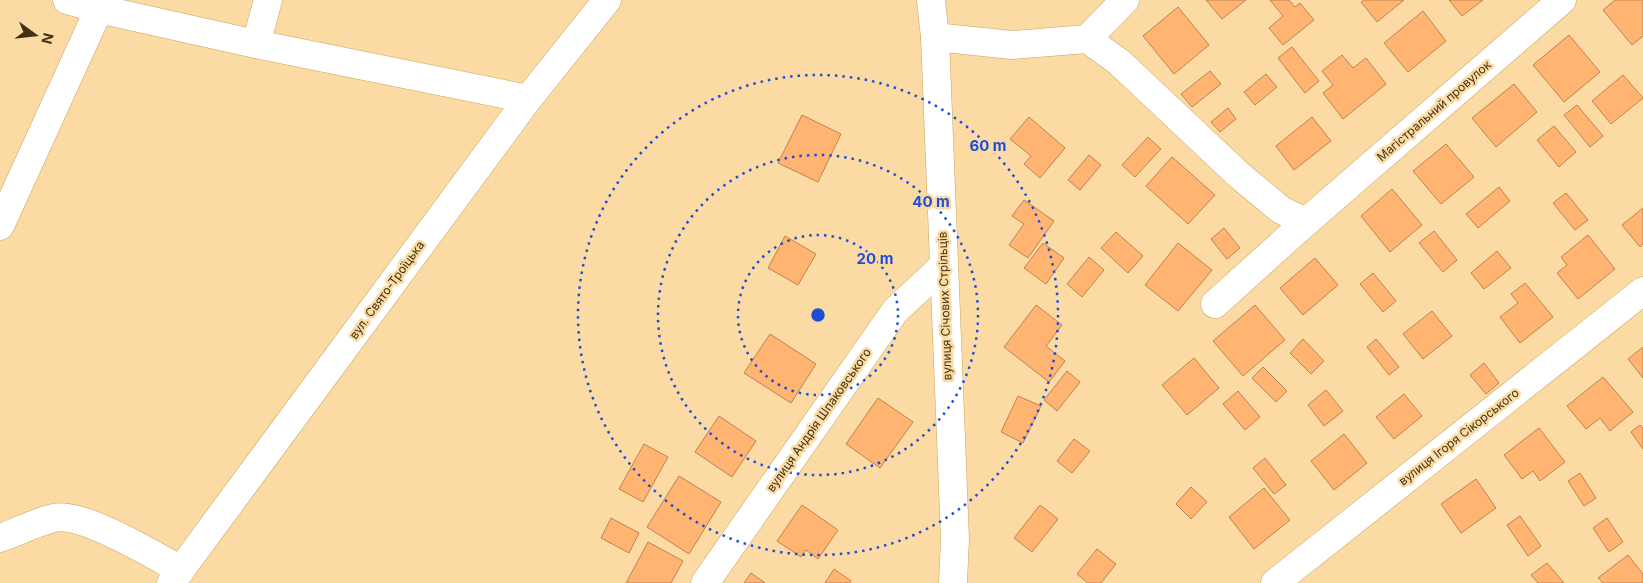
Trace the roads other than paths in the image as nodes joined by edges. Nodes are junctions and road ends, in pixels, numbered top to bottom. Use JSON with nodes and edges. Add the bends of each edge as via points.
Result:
{"nodes":[{"id":1,"x":67,"y":0,"type":"edge"},
{"id":2,"x":268,"y":0,"type":"edge"},
{"id":3,"x":607,"y":0,"type":"edge"},
{"id":4,"x":931,"y":0,"type":"edge"},
{"id":5,"x":1125,"y":0,"type":"edge"},
{"id":6,"x":1562,"y":0,"type":"edge"},
{"id":7,"x":99,"y":9,"type":"junction"},
{"id":8,"x":936,"y":36,"type":"junction"},
{"id":9,"x":1087,"y":39,"type":"junction"},
{"id":10,"x":256,"y":44,"type":"junction"},
{"id":11,"x":528,"y":99,"type":"junction"},
{"id":12,"x":1306,"y":222,"type":"junction"},
{"id":13,"x":0,"y":226,"type":"edge"},
{"id":14,"x":943,"y":266,"type":"junction"},
{"id":15,"x":1643,"y":291,"type":"edge"},
{"id":16,"x":1215,"y":304,"type":"dead end"},
{"id":17,"x":0,"y":538,"type":"edge"},
{"id":18,"x":176,"y":576,"type":"edge"},
{"id":19,"x":705,"y":583,"type":"edge"},
{"id":20,"x":953,"y":583,"type":"edge"},
{"id":21,"x":1275,"y":583,"type":"edge"}],
"edges":[{"from":1,"to":7,"type":"street"},
{"from":2,"to":10,"type":"street"},
{"from":3,"to":11,"type":"street","name":"вул. Свято-Троїцька"},
{"from":4,"to":8,"type":"street","name":"вулиця Січових Стрільців"},
{"from":5,"to":9,"type":"street"},
{"from":6,"to":12,"type":"street","name":"Магістральний провулок"},
{"from":7,"to":10,"type":"street"},
{"from":7,"to":13,"type":"street"},
{"from":8,"to":9,"type":"street","via":[[1012,46]]},
{"from":8,"to":14,"type":"street","name":"вулиця Січових Стрільців"},
{"from":9,"to":12,"type":"street","via":[[1119,62],[1239,175],[1281,210]]},
{"from":10,"to":11,"type":"street"},
{"from":11,"to":18,"type":"street","name":"вул. Свято-Троїцька"},
{"from":12,"to":16,"type":"street","name":"Магістральний провулок"},
{"from":14,"to":19,"type":"street","name":"вулиця Андрія Шпаковського","via":[[895,311]]},
{"from":14,"to":20,"type":"street","name":"вулиця Січових Стрільців","via":[[955,539]]},
{"from":15,"to":21,"type":"street","name":"вулиця Ігоря Сікорського"},
{"from":17,"to":18,"type":"street","via":[[56,517],[84,520],[124,539]]}]}
